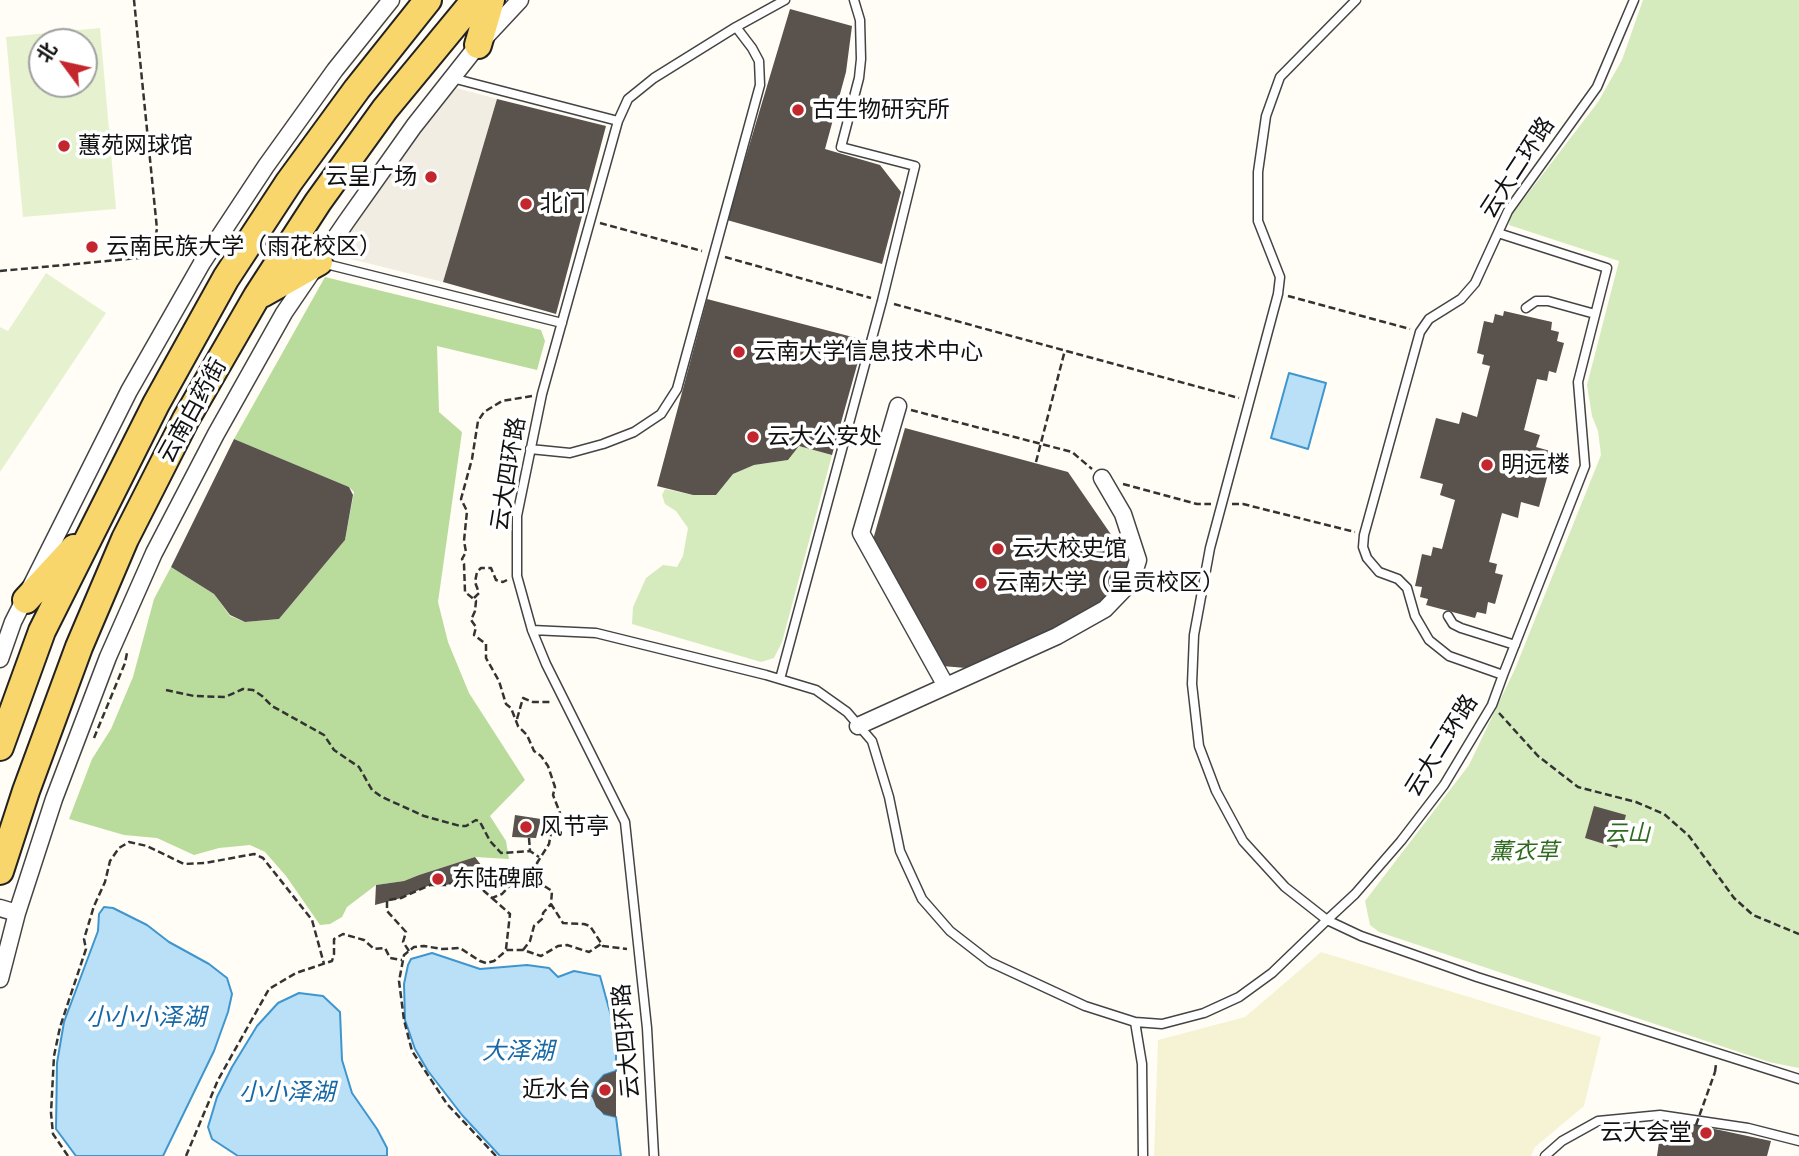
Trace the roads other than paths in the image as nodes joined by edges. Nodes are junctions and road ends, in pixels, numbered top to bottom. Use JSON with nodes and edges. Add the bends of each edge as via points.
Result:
{"nodes":[{"id":1,"x":391,"y":0,"type":"edge"},
{"id":2,"x":428,"y":0,"type":"edge"},
{"id":3,"x":475,"y":0,"type":"edge"},
{"id":4,"x":491,"y":0,"type":"edge"},
{"id":5,"x":520,"y":0,"type":"edge"},
{"id":6,"x":785,"y":0,"type":"edge"},
{"id":7,"x":854,"y":0,"type":"edge"},
{"id":8,"x":1356,"y":0,"type":"edge"},
{"id":9,"x":1634,"y":0,"type":"edge"},
{"id":10,"x":736,"y":27,"type":"junction"},
{"id":11,"x":478,"y":46,"type":"junction"},
{"id":12,"x":452,"y":78,"type":"junction"},
{"id":13,"x":618,"y":121,"type":"junction"},
{"id":14,"x":1498,"y":233,"type":"junction"},
{"id":15,"x":319,"y":262,"type":"junction"},
{"id":16,"x":257,"y":296,"type":"junction"},
{"id":17,"x":1527,"y":308,"type":"dead end"},
{"id":18,"x":1595,"y":314,"type":"junction"},
{"id":19,"x":562,"y":323,"type":"junction"},
{"id":20,"x":898,"y":407,"type":"road end"},
{"id":21,"x":530,"y":449,"type":"junction"},
{"id":22,"x":1102,"y":478,"type":"dead end"},
{"id":23,"x":94,"y":526,"type":"junction"},
{"id":24,"x":26,"y":600,"type":"junction"},
{"id":25,"x":1448,"y":616,"type":"dead end"},
{"id":26,"x":532,"y":630,"type":"junction"},
{"id":27,"x":1515,"y":645,"type":"junction"},
{"id":28,"x":0,"y":659,"type":"edge"},
{"id":29,"x":1503,"y":675,"type":"junction"},
{"id":30,"x":780,"y":679,"type":"junction"},
{"id":31,"x":946,"y":686,"type":"junction"},
{"id":32,"x":858,"y":726,"type":"junction"},
{"id":33,"x":0,"y":747,"type":"edge"},
{"id":34,"x":8,"y":823,"type":"edge"},
{"id":35,"x":0,"y":871,"type":"edge"},
{"id":36,"x":0,"y":908,"type":"edge"},
{"id":37,"x":17,"y":913,"type":"junction"},
{"id":38,"x":1327,"y":920,"type":"junction"},
{"id":39,"x":0,"y":979,"type":"edge"},
{"id":40,"x":1135,"y":1022,"type":"junction"},
{"id":41,"x":1799,"y":1079,"type":"edge"},
{"id":42,"x":1799,"y":1141,"type":"edge"},
{"id":43,"x":654,"y":1156,"type":"edge"},
{"id":44,"x":1143,"y":1156,"type":"edge"},
{"id":45,"x":1545,"y":1156,"type":"edge"}],
"edges":[{"from":1,"to":24,"type":"street","via":[[266,166],[202,263],[129,391]]},
{"from":2,"to":23,"type":"main road","name":"云南白药街","via":[[289,181],[226,278]]},
{"from":3,"to":16,"type":"main road","name":"云南白药街","via":[[385,109]]},
{"from":4,"to":11,"type":"main road"},
{"from":5,"to":11,"type":"street"},
{"from":6,"to":10,"type":"lane","name":"云大四环路"},
{"from":7,"to":30,"type":"lane","via":[[860,20],[861,59],[841,147],[915,166]]},
{"from":8,"to":38,"type":"lane","via":[[1280,78],[1266,116],[1258,172],[1258,221],[1280,277],[1278,294],[1210,548],[1194,635],[1192,684],[1199,746],[1243,841],[1284,887]]},
{"from":9,"to":14,"type":"lane","name":"云大二环路","via":[[1597,87],[1508,211]]},
{"from":10,"to":13,"type":"lane","name":"云大四环路","via":[[654,78],[628,99]]},
{"from":10,"to":21,"type":"lane","via":[[759,61],[760,85],[677,389],[662,414],[634,432],[570,453]]},
{"from":11,"to":12,"type":"street"},
{"from":12,"to":13,"type":"lane"},
{"from":12,"to":15,"type":"street"},
{"from":13,"to":19,"type":"lane","name":"云大四环路"},
{"from":14,"to":18,"type":"lane","via":[[1607,268]]},
{"from":14,"to":29,"type":"lane","name":"云大二环路","via":[[1475,283],[1461,299],[1429,318],[1420,332],[1363,547],[1379,572],[1407,588],[1429,640],[1449,656]]},
{"from":15,"to":16,"type":"main road"},
{"from":15,"to":19,"type":"lane"},
{"from":15,"to":37,"type":"street","via":[[229,410],[154,553],[103,670]]},
{"from":16,"to":34,"type":"main road","name":"云南白药街","via":[[186,419],[125,539]]},
{"from":17,"to":18,"type":"lane","via":[[1536,301],[1548,301]]},
{"from":18,"to":27,"type":"lane","via":[[1578,382],[1585,466]]},
{"from":19,"to":21,"type":"lane","name":"云大四环路"},
{"from":20,"to":31,"type":"street","via":[[861,533]]},
{"from":21,"to":26,"type":"lane","name":"云大四环路","via":[[517,516],[517,576]]},
{"from":22,"to":31,"type":"street","via":[[1123,514],[1138,560],[1131,582],[1105,609],[1057,636]]},
{"from":23,"to":24,"type":"main road"},
{"from":23,"to":33,"type":"main road","name":"云南白药街","via":[[42,631]]},
{"from":24,"to":28,"type":"street"},
{"from":25,"to":27,"type":"lane","via":[[1461,628]]},
{"from":26,"to":30,"type":"lane","name":"云大二环路","via":[[596,633]]},
{"from":26,"to":43,"type":"lane","name":"云大四环路","via":[[625,822],[647,1028]]},
{"from":27,"to":29,"type":"lane"},
{"from":29,"to":38,"type":"lane","name":"云大二环路","via":[[1492,705],[1444,785],[1401,841]]},
{"from":30,"to":32,"type":"lane","name":"云大二环路","via":[[817,690]]},
{"from":31,"to":32,"type":"street"},
{"from":32,"to":40,"type":"lane","name":"云大二环路","via":[[872,741],[900,851],[922,899],[950,931],[990,962],[1085,1006]]},
{"from":34,"to":35,"type":"main road","name":"云南白药街"},
{"from":36,"to":37,"type":"street"},
{"from":37,"to":39,"type":"street"},
{"from":38,"to":40,"type":"lane","name":"云大二环路","via":[[1272,973],[1239,996],[1204,1013],[1162,1024]]},
{"from":38,"to":41,"type":"lane","via":[[1476,977]]},
{"from":40,"to":44,"type":"lane","via":[[1142,1065]]},
{"from":42,"to":45,"type":"lane","via":[[1660,1115],[1598,1121]]}]}
